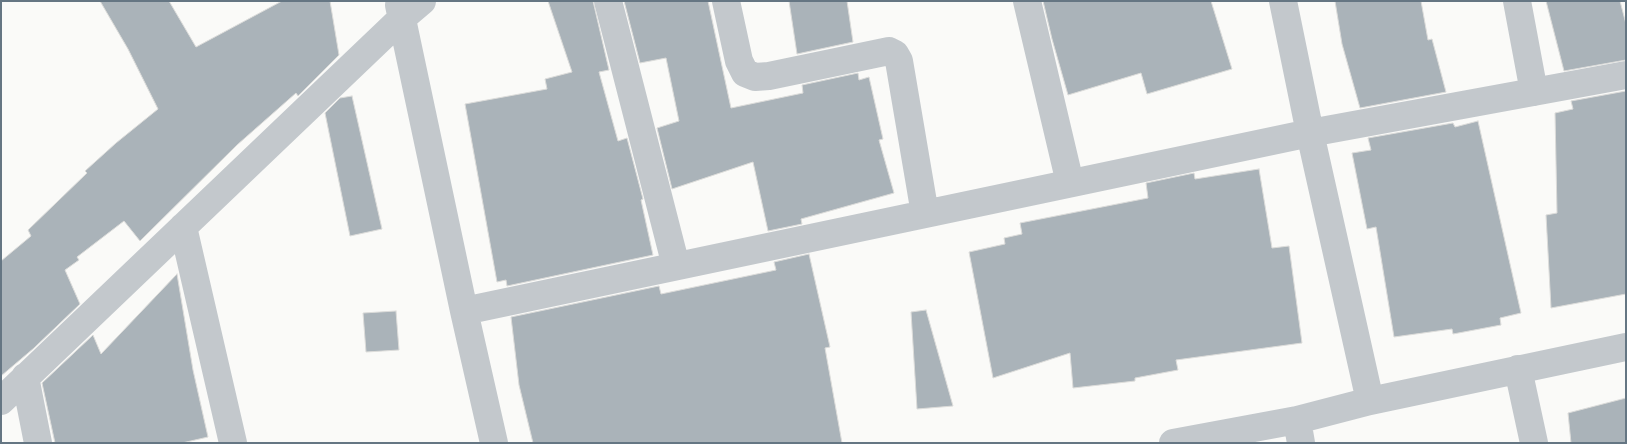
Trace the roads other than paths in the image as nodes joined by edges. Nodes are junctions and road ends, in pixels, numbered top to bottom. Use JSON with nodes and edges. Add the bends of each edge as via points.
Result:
{"nodes":[{"id":1,"x":608,"y":1,"type":"edge"},
{"id":2,"x":726,"y":1,"type":"edge"},
{"id":3,"x":1027,"y":1,"type":"edge"},
{"id":4,"x":1283,"y":1,"type":"edge"},
{"id":5,"x":1517,"y":1,"type":"edge"},
{"id":6,"x":408,"y":7,"type":"edge"},
{"id":7,"x":1626,"y":75,"type":"edge"},
{"id":8,"x":1534,"y":92,"type":"junction"},
{"id":9,"x":1310,"y":132,"type":"junction"},
{"id":10,"x":1070,"y":183,"type":"junction"},
{"id":11,"x":925,"y":214,"type":"junction"},
{"id":12,"x":183,"y":227,"type":"junction"},
{"id":13,"x":676,"y":266,"type":"junction"},
{"id":14,"x":464,"y":311,"type":"junction"},
{"id":15,"x":1626,"y":346,"type":"edge"},
{"id":16,"x":1518,"y":369,"type":"junction"},
{"id":17,"x":25,"y":377,"type":"junction"},
{"id":18,"x":1,"y":401,"type":"edge"},
{"id":19,"x":1370,"y":401,"type":"junction"},
{"id":20,"x":1299,"y":431,"type":"edge"},
{"id":21,"x":38,"y":443,"type":"edge"},
{"id":22,"x":233,"y":443,"type":"edge"},
{"id":23,"x":494,"y":443,"type":"edge"},
{"id":24,"x":1173,"y":443,"type":"edge"},
{"id":25,"x":1534,"y":443,"type":"edge"}],
"edges":[{"from":1,"to":13,"type":"street"},
{"from":2,"to":11,"type":"street","via":[[739,61],[745,73],[769,76],[889,51],[895,54]]},
{"from":3,"to":10,"type":"street"},
{"from":4,"to":9,"type":"street"},
{"from":5,"to":8,"type":"street"},
{"from":6,"to":12,"type":"street"},
{"from":6,"to":14,"type":"street"},
{"from":7,"to":8,"type":"street"},
{"from":8,"to":9,"type":"street"},
{"from":9,"to":10,"type":"street"},
{"from":9,"to":19,"type":"street"},
{"from":10,"to":11,"type":"street"},
{"from":11,"to":13,"type":"street"},
{"from":12,"to":17,"type":"street"},
{"from":12,"to":22,"type":"street"},
{"from":13,"to":14,"type":"street"},
{"from":14,"to":23,"type":"street"},
{"from":15,"to":16,"type":"street"},
{"from":16,"to":19,"type":"street"},
{"from":16,"to":25,"type":"street"},
{"from":17,"to":18,"type":"street"},
{"from":17,"to":21,"type":"street"},
{"from":19,"to":20,"type":"street"},
{"from":20,"to":24,"type":"street"}]}
